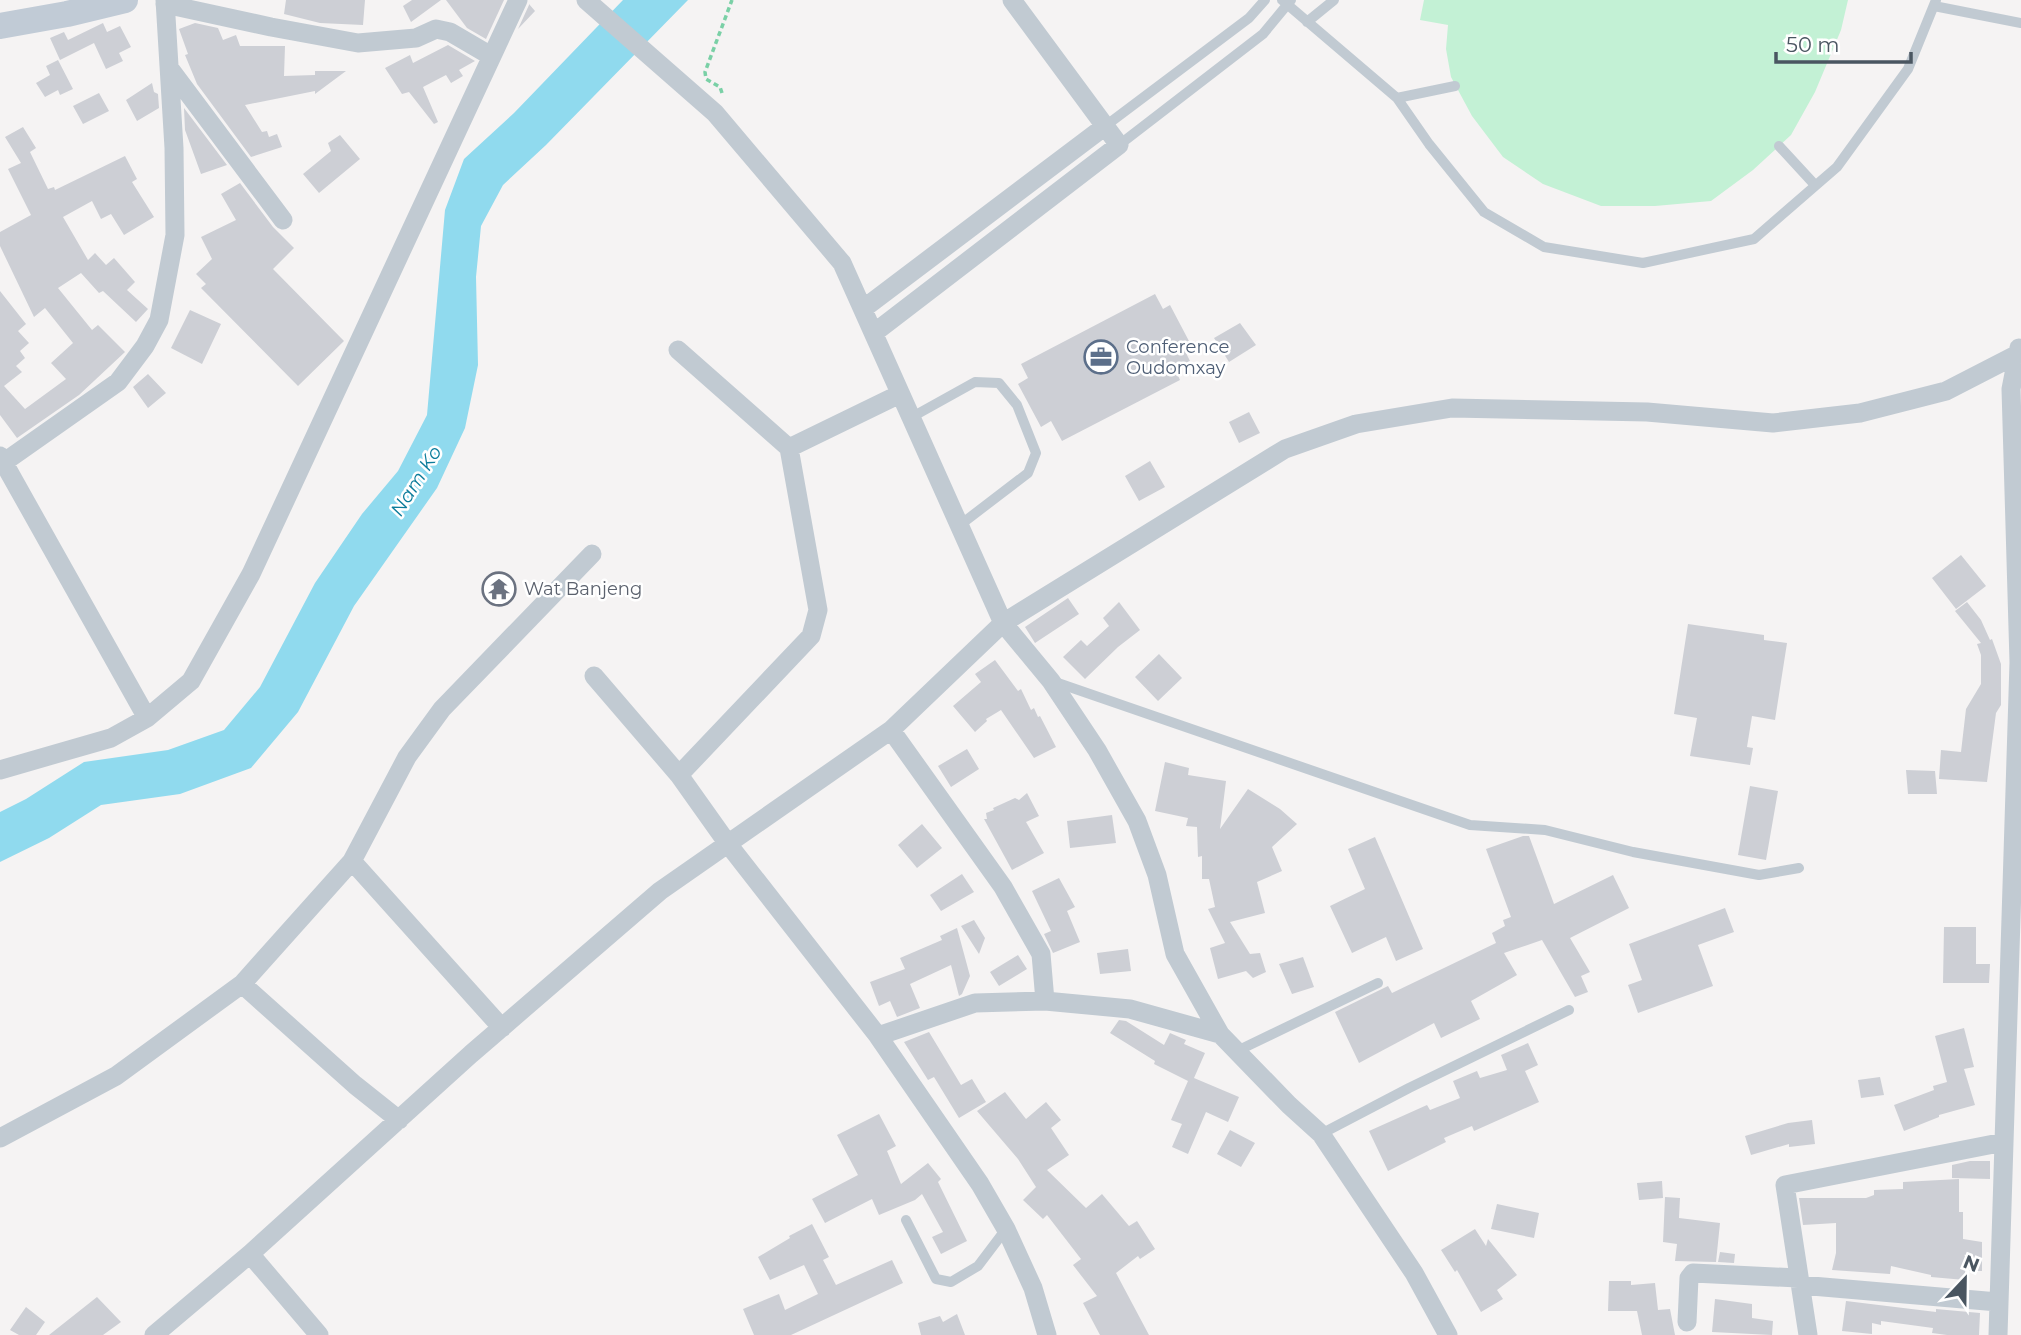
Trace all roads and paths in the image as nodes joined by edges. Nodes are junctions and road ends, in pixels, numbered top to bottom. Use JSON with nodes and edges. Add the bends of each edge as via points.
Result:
{"nodes":[{"id":1,"x":125,"y":0,"type":"edge"},
{"id":2,"x":519,"y":0,"type":"edge"},
{"id":3,"x":586,"y":0,"type":"edge"},
{"id":4,"x":732,"y":0,"type":"edge"},
{"id":5,"x":1012,"y":0,"type":"edge"},
{"id":6,"x":1265,"y":0,"type":"edge"},
{"id":7,"x":1334,"y":0,"type":"edge"},
{"id":8,"x":165,"y":2,"type":"edge"},
{"id":9,"x":1287,"y":2,"type":"edge"},
{"id":10,"x":1935,"y":3,"type":"edge"},
{"id":11,"x":1307,"y":22,"type":"junction"},
{"id":12,"x":2021,"y":23,"type":"edge"},
{"id":13,"x":0,"y":26,"type":"edge"},
{"id":14,"x":491,"y":56,"type":"junction"},
{"id":15,"x":170,"y":69,"type":"junction"},
{"id":16,"x":1455,"y":86,"type":"dead end"},
{"id":17,"x":1397,"y":98,"type":"junction"},
{"id":18,"x":711,"y":109,"type":"junction"},
{"id":19,"x":1104,"y":127,"type":"junction"},
{"id":20,"x":1119,"y":145,"type":"junction"},
{"id":21,"x":1779,"y":146,"type":"dead end"},
{"id":22,"x":1815,"y":185,"type":"junction"},
{"id":23,"x":283,"y":220,"type":"dead end"},
{"id":24,"x":863,"y":309,"type":"junction"},
{"id":25,"x":874,"y":333,"type":"junction"},
{"id":26,"x":2019,"y":349,"type":"edge"},
{"id":27,"x":678,"y":350,"type":"dead end"},
{"id":28,"x":900,"y":394,"type":"junction"},
{"id":29,"x":912,"y":417,"type":"junction"},
{"id":30,"x":789,"y":448,"type":"junction"},
{"id":31,"x":1,"y":461,"type":"edge"},
{"id":32,"x":961,"y":525,"type":"junction"},
{"id":33,"x":592,"y":554,"type":"dead end"},
{"id":34,"x":1003,"y":623,"type":"junction"},
{"id":35,"x":594,"y":676,"type":"dead end"},
{"id":36,"x":1051,"y":681,"type":"junction"},
{"id":37,"x":147,"y":718,"type":"junction"},
{"id":38,"x":891,"y":730,"type":"junction"},
{"id":39,"x":0,"y":770,"type":"edge"},
{"id":40,"x":679,"y":775,"type":"junction"},
{"id":41,"x":728,"y":844,"type":"junction"},
{"id":42,"x":352,"y":861,"type":"junction"},
{"id":43,"x":1799,"y":868,"type":"dead end"},
{"id":44,"x":1378,"y":983,"type":"dead end"},
{"id":45,"x":242,"y":984,"type":"junction"},
{"id":46,"x":1045,"y":1001,"type":"junction"},
{"id":47,"x":1569,"y":1010,"type":"dead end"},
{"id":48,"x":502,"y":1028,"type":"junction"},
{"id":49,"x":1220,"y":1034,"type":"junction"},
{"id":50,"x":878,"y":1036,"type":"junction"},
{"id":51,"x":1237,"y":1051,"type":"junction"},
{"id":52,"x":399,"y":1119,"type":"junction"},
{"id":53,"x":1321,"y":1134,"type":"junction"},
{"id":54,"x":0,"y":1138,"type":"edge"},
{"id":55,"x":2004,"y":1142,"type":"junction"},
{"id":56,"x":906,"y":1220,"type":"dead end"},
{"id":57,"x":1006,"y":1229,"type":"junction"},
{"id":58,"x":250,"y":1254,"type":"junction"},
{"id":59,"x":1799,"y":1281,"type":"junction"},
{"id":60,"x":1998,"y":1302,"type":"junction"},
{"id":61,"x":1687,"y":1322,"type":"dead end"},
{"id":62,"x":155,"y":1335,"type":"edge"},
{"id":63,"x":319,"y":1335,"type":"edge"},
{"id":64,"x":1047,"y":1335,"type":"edge"},
{"id":65,"x":1448,"y":1335,"type":"edge"},
{"id":66,"x":1808,"y":1335,"type":"edge"},
{"id":67,"x":1998,"y":1335,"type":"edge"}],
"edges":[{"from":1,"to":13,"type":"street"},
{"from":2,"to":14,"type":"street"},
{"from":3,"to":18,"type":"street"},
{"from":4,"to":18,"type":"path","via":[[705,72],[722,94]]},
{"from":5,"to":19,"type":"street"},
{"from":6,"to":19,"type":"lane","via":[[1249,18]]},
{"from":7,"to":11,"type":"lane"},
{"from":8,"to":14,"type":"street","via":[[358,43],[416,38],[436,29]]},
{"from":8,"to":15,"type":"street"},
{"from":9,"to":11,"type":"lane"},
{"from":9,"to":20,"type":"lane","via":[[1264,34]]},
{"from":10,"to":12,"type":"lane"},
{"from":10,"to":22,"type":"lane","via":[[1908,69],[1837,167]]},
{"from":11,"to":17,"type":"lane"},
{"from":14,"to":37,"type":"street","via":[[251,574],[191,681]]},
{"from":15,"to":23,"type":"street"},
{"from":15,"to":31,"type":"street","via":[[175,235],[159,320],[118,382]]},
{"from":16,"to":17,"type":"lane"},
{"from":17,"to":22,"type":"lane","via":[[1484,212],[1544,247],[1643,263],[1754,239]]},
{"from":18,"to":24,"type":"street","via":[[842,263]]},
{"from":19,"to":20,"type":"street"},
{"from":19,"to":24,"type":"street"},
{"from":20,"to":25,"type":"street"},
{"from":21,"to":22,"type":"lane"},
{"from":24,"to":25,"type":"street"},
{"from":25,"to":28,"type":"street"},
{"from":26,"to":34,"type":"street","via":[[1946,391],[1860,413],[1773,423],[1647,412],[1452,408],[1356,424],[1285,449]]},
{"from":26,"to":55,"type":"street","via":[[2011,389],[2019,662]]},
{"from":27,"to":30,"type":"street"},
{"from":28,"to":29,"type":"street"},
{"from":28,"to":30,"type":"street"},
{"from":29,"to":32,"type":"street"},
{"from":29,"to":32,"type":"lane","via":[[975,382],[999,383],[1017,405],[1036,453],[1028,473]]},
{"from":30,"to":40,"type":"street","via":[[818,610],[811,636]]},
{"from":31,"to":37,"type":"street"},
{"from":32,"to":34,"type":"street"},
{"from":33,"to":42,"type":"street","via":[[442,709],[407,757]]},
{"from":34,"to":36,"type":"street"},
{"from":34,"to":38,"type":"street"},
{"from":35,"to":40,"type":"street"},
{"from":36,"to":43,"type":"lane","via":[[1470,825],[1545,830],[1759,875]]},
{"from":36,"to":49,"type":"street","via":[[1137,821],[1157,875],[1175,954]]},
{"from":37,"to":39,"type":"street","via":[[111,738]]},
{"from":38,"to":41,"type":"street"},
{"from":38,"to":46,"type":"street","via":[[1009,898],[1041,954]]},
{"from":40,"to":41,"type":"street"},
{"from":41,"to":48,"type":"street","via":[[660,891]]},
{"from":41,"to":50,"type":"street"},
{"from":42,"to":45,"type":"street"},
{"from":42,"to":48,"type":"street"},
{"from":44,"to":51,"type":"lane"},
{"from":45,"to":52,"type":"street"},
{"from":45,"to":54,"type":"street","via":[[116,1076]]},
{"from":46,"to":49,"type":"street","via":[[1130,1009]]},
{"from":46,"to":50,"type":"street","via":[[975,1003]]},
{"from":47,"to":53,"type":"lane"},
{"from":48,"to":52,"type":"street"},
{"from":49,"to":51,"type":"street"},
{"from":50,"to":57,"type":"street"},
{"from":51,"to":53,"type":"street"},
{"from":52,"to":58,"type":"street"},
{"from":53,"to":65,"type":"street","via":[[1414,1273]]},
{"from":55,"to":59,"type":"street","via":[[1785,1185]]},
{"from":55,"to":60,"type":"street"},
{"from":56,"to":57,"type":"lane","via":[[936,1279],[951,1282],[978,1266]]},
{"from":57,"to":64,"type":"street","via":[[1033,1288]]},
{"from":58,"to":62,"type":"street"},
{"from":58,"to":63,"type":"street"},
{"from":59,"to":60,"type":"street"},
{"from":59,"to":61,"type":"street","via":[[1693,1273]]},
{"from":59,"to":66,"type":"street"},
{"from":60,"to":67,"type":"street"}]}
